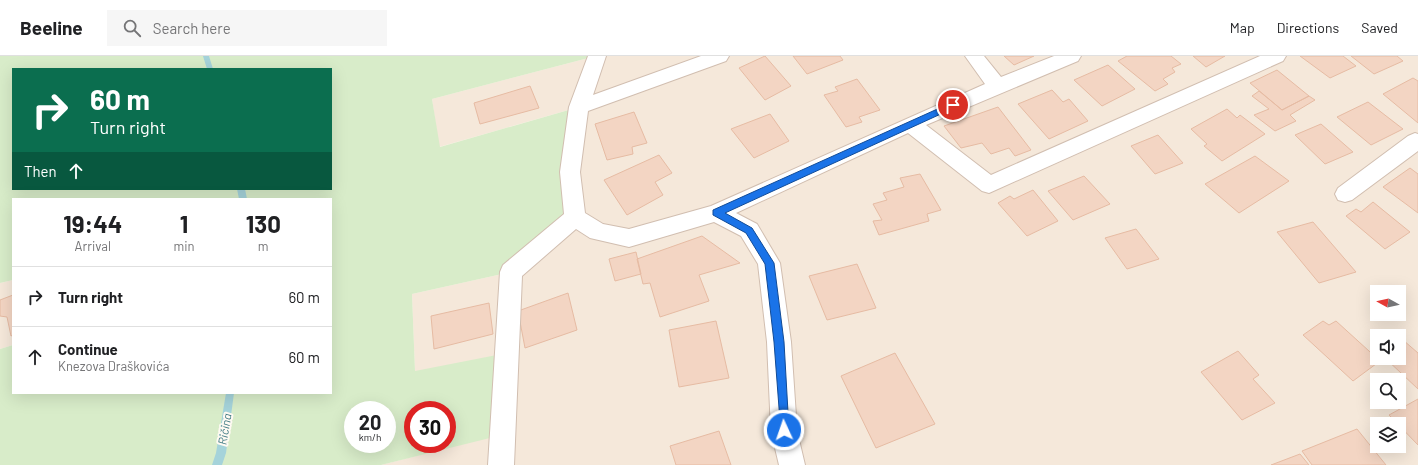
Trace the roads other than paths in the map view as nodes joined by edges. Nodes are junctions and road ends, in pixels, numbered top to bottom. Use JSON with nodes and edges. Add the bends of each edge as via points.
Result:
{"nodes":[{"id":1,"x":597,"y":56,"type":"edge"},
{"id":2,"x":720,"y":56,"type":"edge"},
{"id":3,"x":974,"y":56,"type":"edge"},
{"id":4,"x":1072,"y":56,"type":"edge"},
{"id":5,"x":1277,"y":56,"type":"edge"},
{"id":6,"x":997,"y":86,"type":"junction"},
{"id":7,"x":579,"y":107,"type":"junction"},
{"id":8,"x":910,"y":124,"type":"junction"},
{"id":9,"x":1418,"y":142,"type":"edge"},
{"id":10,"x":1345,"y":194,"type":"dead end"},
{"id":11,"x":716,"y":213,"type":"junction"},
{"id":12,"x":575,"y":218,"type":"junction"},
{"id":13,"x":501,"y":465,"type":"edge"},
{"id":14,"x":792,"y":465,"type":"edge"}],
"edges":[{"from":1,"to":7,"type":"street"},
{"from":2,"to":7,"type":"street"},
{"from":3,"to":6,"type":"street"},
{"from":4,"to":6,"type":"street"},
{"from":5,"to":8,"type":"street","via":[[989,185]]},
{"from":6,"to":8,"type":"street"},
{"from":7,"to":12,"type":"street","via":[[570,172]]},
{"from":8,"to":11,"type":"street"},
{"from":9,"to":10,"type":"street","via":[[1415,141]]},
{"from":11,"to":12,"type":"street","via":[[628,238],[598,232]]},
{"from":11,"to":14,"type":"street","via":[[749,230],[769,263],[779,342],[784,430]]},
{"from":12,"to":13,"type":"street","via":[[511,272]]}]}
